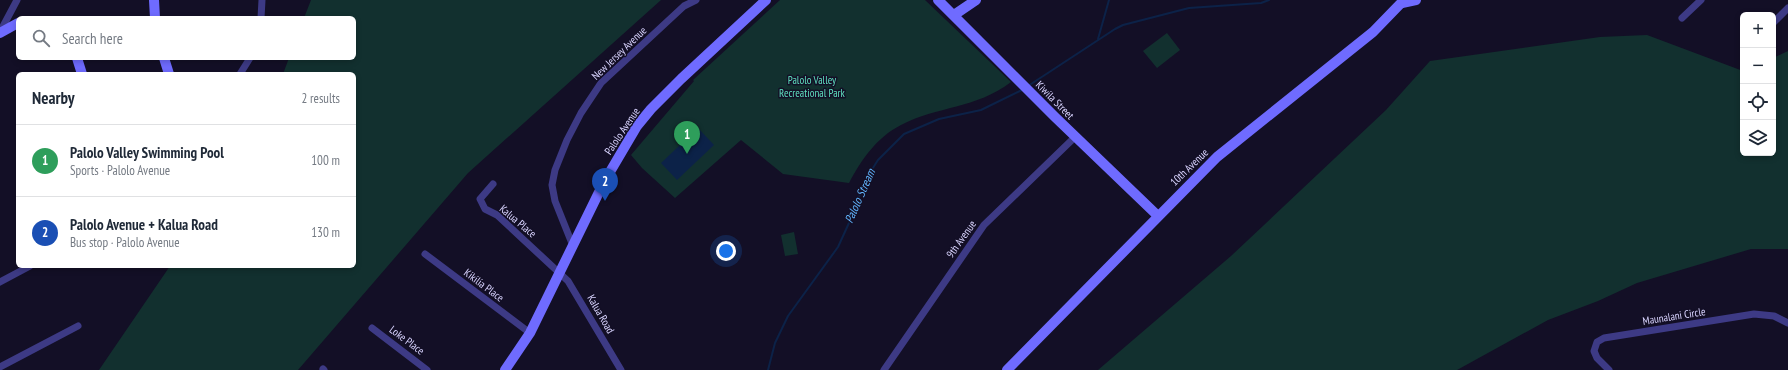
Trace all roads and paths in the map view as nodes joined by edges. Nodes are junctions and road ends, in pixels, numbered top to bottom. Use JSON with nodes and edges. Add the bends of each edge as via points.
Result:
{"nodes":[{"id":1,"x":17,"y":0,"type":"edge"},
{"id":2,"x":154,"y":0,"type":"edge"},
{"id":3,"x":262,"y":0,"type":"edge"},
{"id":4,"x":696,"y":0,"type":"edge"},
{"id":5,"x":766,"y":0,"type":"edge"},
{"id":6,"x":938,"y":0,"type":"edge"},
{"id":7,"x":976,"y":0,"type":"edge"},
{"id":8,"x":1416,"y":0,"type":"edge"},
{"id":9,"x":1701,"y":0,"type":"edge"},
{"id":10,"x":1403,"y":1,"type":"edge"},
{"id":11,"x":1788,"y":8,"type":"edge"},
{"id":12,"x":954,"y":15,"type":"junction"},
{"id":13,"x":155,"y":16,"type":"edge"},
{"id":14,"x":261,"y":16,"type":"edge"},
{"id":15,"x":1682,"y":18,"type":"dead end"},
{"id":16,"x":1776,"y":19,"type":"edge"},
{"id":17,"x":16,"y":24,"type":"edge"},
{"id":18,"x":0,"y":33,"type":"edge"},
{"id":19,"x":78,"y":60,"type":"edge"},
{"id":20,"x":164,"y":60,"type":"edge"},
{"id":21,"x":249,"y":60,"type":"edge"},
{"id":22,"x":81,"y":72,"type":"edge"},
{"id":23,"x":168,"y":72,"type":"edge"},
{"id":24,"x":241,"y":72,"type":"edge"},
{"id":25,"x":1075,"y":136,"type":"junction"},
{"id":26,"x":493,"y":184,"type":"dead end"},
{"id":27,"x":1158,"y":216,"type":"junction"},
{"id":28,"x":572,"y":246,"type":"junction"},
{"id":29,"x":425,"y":254,"type":"dead end"},
{"id":30,"x":26,"y":268,"type":"edge"},
{"id":31,"x":559,"y":272,"type":"junction"},
{"id":32,"x":0,"y":282,"type":"edge"},
{"id":33,"x":1788,"y":323,"type":"edge"},
{"id":34,"x":78,"y":326,"type":"dead end"},
{"id":35,"x":372,"y":328,"type":"dead end"},
{"id":36,"x":530,"y":333,"type":"junction"},
{"id":37,"x":0,"y":369,"type":"edge"},
{"id":38,"x":427,"y":370,"type":"edge"},
{"id":39,"x":505,"y":370,"type":"edge"},
{"id":40,"x":621,"y":370,"type":"edge"},
{"id":41,"x":884,"y":370,"type":"edge"},
{"id":42,"x":1007,"y":370,"type":"edge"},
{"id":43,"x":1609,"y":370,"type":"edge"}],
"edges":[{"from":1,"to":18,"type":"street"},
{"from":2,"to":13,"type":"street"},
{"from":3,"to":14,"type":"street"},
{"from":4,"to":28,"type":"street","name":"New Jersey Avenue","via":[[684,6],[601,83],[567,140],[552,185],[555,201]]},
{"from":5,"to":28,"type":"street","name":"Palolo Avenue","via":[[651,108],[637,126],[604,182]]},
{"from":6,"to":12,"type":"street","name":"Kiwila Street"},
{"from":7,"to":12,"type":"street"},
{"from":8,"to":10,"type":"street"},
{"from":9,"to":15,"type":"street"},
{"from":10,"to":27,"type":"street","name":"10th Avenue","via":[[1373,32],[1217,157]]},
{"from":11,"to":16,"type":"street"},
{"from":12,"to":25,"type":"street","name":"Kiwila Street"},
{"from":17,"to":18,"type":"street"},
{"from":19,"to":22,"type":"street"},
{"from":20,"to":23,"type":"street"},
{"from":21,"to":24,"type":"street"},
{"from":25,"to":27,"type":"street","name":"Kiwila Street"},
{"from":25,"to":41,"type":"street","name":"9th Avenue","via":[[984,225]]},
{"from":26,"to":31,"type":"street","name":"Kalua Place","via":[[480,199],[485,209],[497,215]]},
{"from":27,"to":42,"type":"street","name":"10th Avenue"},
{"from":28,"to":31,"type":"street","name":"Palolo Avenue"},
{"from":29,"to":36,"type":"street","name":"Kikilia Place"},
{"from":30,"to":32,"type":"street"},
{"from":31,"to":36,"type":"street","name":"Palolo Avenue"},
{"from":31,"to":40,"type":"street","name":"Kalua Road","via":[[568,281]]},
{"from":33,"to":43,"type":"street","name":"Maunalani Circle","via":[[1774,316],[1754,314],[1604,338],[1596,344],[1594,353]]},
{"from":34,"to":37,"type":"street"},
{"from":35,"to":38,"type":"street","name":"Loke Place"},
{"from":36,"to":39,"type":"street","name":"Palolo Avenue"}]}
